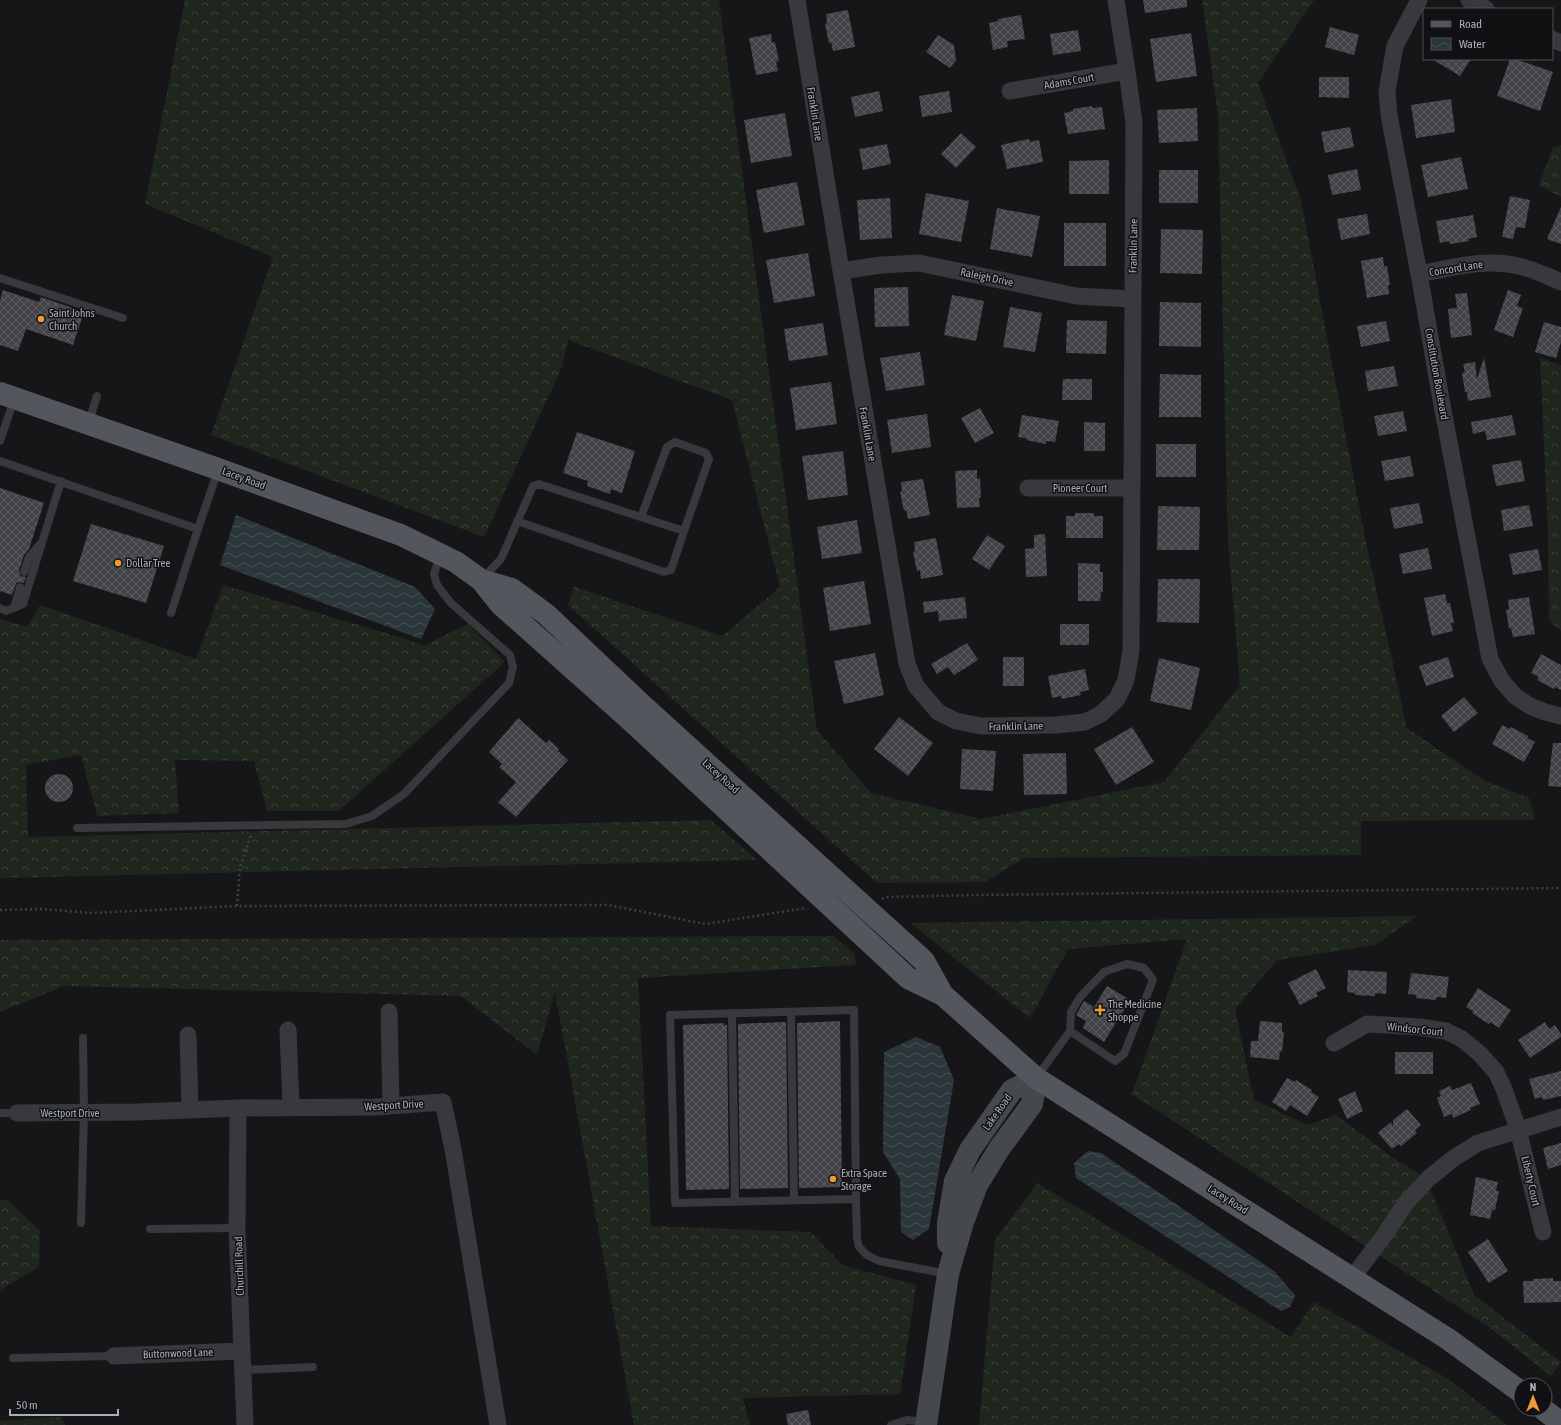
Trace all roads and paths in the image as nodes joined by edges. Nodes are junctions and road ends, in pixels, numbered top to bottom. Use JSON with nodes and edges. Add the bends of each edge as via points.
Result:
{"nodes":[{"id":1,"x":797,"y":0,"type":"edge"},
{"id":2,"x":1116,"y":0,"type":"edge"},
{"id":3,"x":1419,"y":0,"type":"edge"},
{"id":4,"x":1469,"y":0,"type":"edge"},
{"id":5,"x":1484,"y":8,"type":"edge"},
{"id":6,"x":1127,"y":71,"type":"junction"},
{"id":7,"x":1010,"y":91,"type":"dead end"},
{"id":8,"x":841,"y":271,"type":"junction"},
{"id":9,"x":1419,"y":274,"type":"junction"},
{"id":10,"x":0,"y":278,"type":"edge"},
{"id":11,"x":1561,"y":282,"type":"edge"},
{"id":12,"x":1132,"y":299,"type":"junction"},
{"id":13,"x":123,"y":318,"type":"dead end"},
{"id":14,"x":7,"y":396,"type":"edge"},
{"id":15,"x":96,"y":396,"type":"dead end"},
{"id":16,"x":89,"y":424,"type":"junction"},
{"id":17,"x":0,"y":441,"type":"edge"},
{"id":18,"x":0,"y":461,"type":"edge"},
{"id":19,"x":218,"y":469,"type":"junction"},
{"id":20,"x":61,"y":482,"type":"junction"},
{"id":21,"x":1028,"y":488,"type":"dead end"},
{"id":22,"x":1131,"y":488,"type":"junction"},
{"id":23,"x":641,"y":517,"type":"junction"},
{"id":24,"x":518,"y":521,"type":"junction"},
{"id":25,"x":198,"y":529,"type":"junction"},
{"id":26,"x":684,"y":531,"type":"junction"},
{"id":27,"x":42,"y":541,"type":"junction"},
{"id":28,"x":441,"y":554,"type":"junction"},
{"id":29,"x":24,"y":572,"type":"dead end"},
{"id":30,"x":481,"y":580,"type":"junction"},
{"id":31,"x":20,"y":587,"type":"dead end"},
{"id":32,"x":0,"y":608,"type":"edge"},
{"id":33,"x":14,"y":608,"type":"junction"},
{"id":34,"x":171,"y":613,"type":"dead end"},
{"id":35,"x":1561,"y":716,"type":"edge"},
{"id":36,"x":696,"y":767,"type":"junction"},
{"id":37,"x":255,"y":825,"type":"junction"},
{"id":38,"x":77,"y":828,"type":"dead end"},
{"id":39,"x":1561,"y":888,"type":"edge"},
{"id":40,"x":823,"y":898,"type":"junction"},
{"id":41,"x":237,"y":906,"type":"junction"},
{"id":42,"x":863,"y":906,"type":"junction"},
{"id":43,"x":0,"y":910,"type":"edge"},
{"id":44,"x":943,"y":995,"type":"junction"},
{"id":45,"x":389,"y":1012,"type":"dead end"},
{"id":46,"x":791,"y":1012,"type":"junction"},
{"id":47,"x":732,"y":1013,"type":"junction"},
{"id":48,"x":288,"y":1030,"type":"dead end"},
{"id":49,"x":1070,"y":1031,"type":"junction"},
{"id":50,"x":188,"y":1035,"type":"dead end"},
{"id":51,"x":83,"y":1038,"type":"dead end"},
{"id":52,"x":1334,"y":1043,"type":"dead end"},
{"id":53,"x":1036,"y":1078,"type":"junction"},
{"id":54,"x":391,"y":1106,"type":"junction"},
{"id":55,"x":290,"y":1107,"type":"junction"},
{"id":56,"x":238,"y":1108,"type":"junction"},
{"id":57,"x":190,"y":1110,"type":"junction"},
{"id":58,"x":0,"y":1113,"type":"edge"},
{"id":59,"x":17,"y":1113,"type":"joint"},
{"id":60,"x":84,"y":1113,"type":"junction"},
{"id":61,"x":1561,"y":1117,"type":"edge"},
{"id":62,"x":1518,"y":1129,"type":"junction"},
{"id":63,"x":856,"y":1199,"type":"junction"},
{"id":64,"x":794,"y":1200,"type":"junction"},
{"id":65,"x":735,"y":1202,"type":"junction"},
{"id":66,"x":81,"y":1223,"type":"dead end"},
{"id":67,"x":237,"y":1228,"type":"junction"},
{"id":68,"x":150,"y":1229,"type":"dead end"},
{"id":69,"x":1543,"y":1232,"type":"dead end"},
{"id":70,"x":948,"y":1274,"type":"junction"},
{"id":71,"x":1352,"y":1278,"type":"junction"},
{"id":72,"x":242,"y":1351,"type":"junction"},
{"id":73,"x":114,"y":1356,"type":"joint"},
{"id":74,"x":13,"y":1358,"type":"dead end"},
{"id":75,"x":313,"y":1367,"type":"dead end"},
{"id":76,"x":243,"y":1370,"type":"junction"},
{"id":77,"x":1513,"y":1386,"type":"edge"},
{"id":78,"x":1553,"y":1417,"type":"edge"},
{"id":79,"x":1561,"y":1423,"type":"edge"},
{"id":80,"x":927,"y":1424,"type":"edge"},
{"id":81,"x":245,"y":1425,"type":"edge"},
{"id":82,"x":498,"y":1425,"type":"edge"},
{"id":83,"x":891,"y":1425,"type":"edge"}],
"edges":[{"from":1,"to":8,"type":"street","name":"Franklin Lane"},
{"from":2,"to":6,"type":"street","name":"Franklin Lane"},
{"from":3,"to":9,"type":"street","name":"Constitution Boulevard","via":[[1395,46],[1387,91],[1389,115]]},
{"from":4,"to":5,"type":"street"},
{"from":6,"to":7,"type":"street","name":"Adams Court"},
{"from":6,"to":12,"type":"street","name":"Franklin Lane","via":[[1134,123]]},
{"from":8,"to":12,"type":"street","name":"Raleigh Drive","via":[[919,263],[1076,296]]},
{"from":8,"to":22,"type":"street","name":"Franklin Lane","via":[[907,664],[916,686],[938,712],[956,720],[981,726],[1056,725],[1085,722],[1101,714],[1117,699],[1126,680],[1131,651]]},
{"from":9,"to":11,"type":"street","name":"Concord Lane","via":[[1487,263],[1517,266]]},
{"from":9,"to":35,"type":"street","name":"Constitution Boulevard","via":[[1490,659],[1502,681],[1515,696],[1530,706]]},
{"from":10,"to":13,"type":"lane"},
{"from":12,"to":22,"type":"street","name":"Franklin Lane"},
{"from":14,"to":16,"type":"main road","name":"Lacey Road"},
{"from":14,"to":17,"type":"lane"},
{"from":15,"to":16,"type":"lane"},
{"from":16,"to":19,"type":"main road","name":"Lacey Road"},
{"from":18,"to":20,"type":"lane"},
{"from":19,"to":25,"type":"lane"},
{"from":19,"to":28,"type":"main road","name":"Lacey Road","via":[[401,535]]},
{"from":20,"to":25,"type":"lane"},
{"from":20,"to":27,"type":"lane"},
{"from":21,"to":22,"type":"street","name":"Pioneer Court"},
{"from":23,"to":24,"type":"lane","via":[[539,484],[533,486]]},
{"from":23,"to":26,"type":"lane"},
{"from":23,"to":26,"type":"lane","via":[[667,447],[675,442],[706,453],[709,459]]},
{"from":24,"to":26,"type":"lane","via":[[664,572],[672,570]]},
{"from":24,"to":30,"type":"lane","via":[[501,559]]},
{"from":25,"to":34,"type":"lane"},
{"from":27,"to":29,"type":"lane","via":[[29,557]]},
{"from":27,"to":33,"type":"lane","via":[[23,604]]},
{"from":28,"to":30,"type":"main road","name":"Lacey Road"},
{"from":28,"to":37,"type":"lane","via":[[434,574],[437,586],[451,603],[510,655],[513,667],[509,683],[404,794],[372,816],[346,824]]},
{"from":30,"to":36,"type":"main road","name":"Lacey Road","via":[[512,589],[546,614],[634,710]]},
{"from":31,"to":33,"type":"lane"},
{"from":32,"to":33,"type":"lane"},
{"from":36,"to":40,"type":"main road","name":"Lacey Road"},
{"from":36,"to":42,"type":"main road","name":"Lacey Road"},
{"from":37,"to":38,"type":"lane"},
{"from":37,"to":41,"type":"path","via":[[240,867]]},
{"from":39,"to":42,"type":"path","via":[[886,898]]},
{"from":40,"to":41,"type":"path","via":[[812,908],[705,924],[608,905]]},
{"from":40,"to":44,"type":"main road","name":"Lacey Road","via":[[908,978]]},
{"from":41,"to":43,"type":"path","via":[[91,913],[42,909]]},
{"from":42,"to":44,"type":"main road","name":"Lacey Road","via":[[924,961]]},
{"from":44,"to":53,"type":"main road","name":"Lacey Road"},
{"from":45,"to":54,"type":"street"},
{"from":46,"to":47,"type":"lane"},
{"from":46,"to":63,"type":"lane","via":[[854,1010]]},
{"from":46,"to":64,"type":"lane"},
{"from":47,"to":65,"type":"lane"},
{"from":47,"to":65,"type":"lane","via":[[670,1015],[675,1203]]},
{"from":48,"to":55,"type":"street"},
{"from":49,"to":49,"type":"lane","via":[[1115,1061],[1124,1054],[1153,980],[1144,968],[1126,964],[1104,972],[1077,1002],[1072,1012]]},
{"from":49,"to":53,"type":"lane"},
{"from":50,"to":57,"type":"street"},
{"from":51,"to":60,"type":"lane"},
{"from":52,"to":62,"type":"street","name":"Windsor Court","via":[[1367,1024],[1446,1031],[1462,1039],[1496,1072]]},
{"from":53,"to":70,"type":"street","name":"Lake Road","via":[[1012,1090],[970,1150],[956,1181],[948,1222]]},
{"from":53,"to":71,"type":"main road","name":"Lacey Road"},
{"from":54,"to":55,"type":"street","name":"Westport Drive"},
{"from":54,"to":82,"type":"street","name":"Westport Drive","via":[[443,1102],[452,1142]]},
{"from":55,"to":56,"type":"street","name":"Westport Drive"},
{"from":56,"to":57,"type":"street","name":"Westport Drive"},
{"from":56,"to":67,"type":"street","name":"Churchill Road"},
{"from":57,"to":60,"type":"street","name":"Westport Drive"},
{"from":58,"to":59,"type":"lane"},
{"from":59,"to":60,"type":"street","name":"Westport Drive"},
{"from":60,"to":66,"type":"lane"},
{"from":61,"to":62,"type":"street"},
{"from":62,"to":69,"type":"street","name":"Liberty Court"},
{"from":62,"to":71,"type":"street","via":[[1478,1143],[1454,1158],[1430,1178],[1405,1204]]},
{"from":63,"to":64,"type":"lane"},
{"from":63,"to":70,"type":"lane","via":[[857,1238],[859,1247],[867,1255],[879,1261]]},
{"from":64,"to":65,"type":"lane"},
{"from":67,"to":68,"type":"lane"},
{"from":67,"to":72,"type":"street","name":"Churchill Road"},
{"from":70,"to":80,"type":"street","name":"Lake Road"},
{"from":71,"to":77,"type":"main road","name":"Lacey Road","via":[[1448,1339]]},
{"from":72,"to":73,"type":"street","name":"Buttonwood Lane"},
{"from":72,"to":76,"type":"street","name":"Churchill Road"},
{"from":73,"to":74,"type":"lane"},
{"from":75,"to":76,"type":"lane"},
{"from":76,"to":81,"type":"street","name":"Churchill Road"},
{"from":78,"to":79,"type":"main road"},
{"from":80,"to":83,"type":"lane","via":[[907,1420]]}]}
